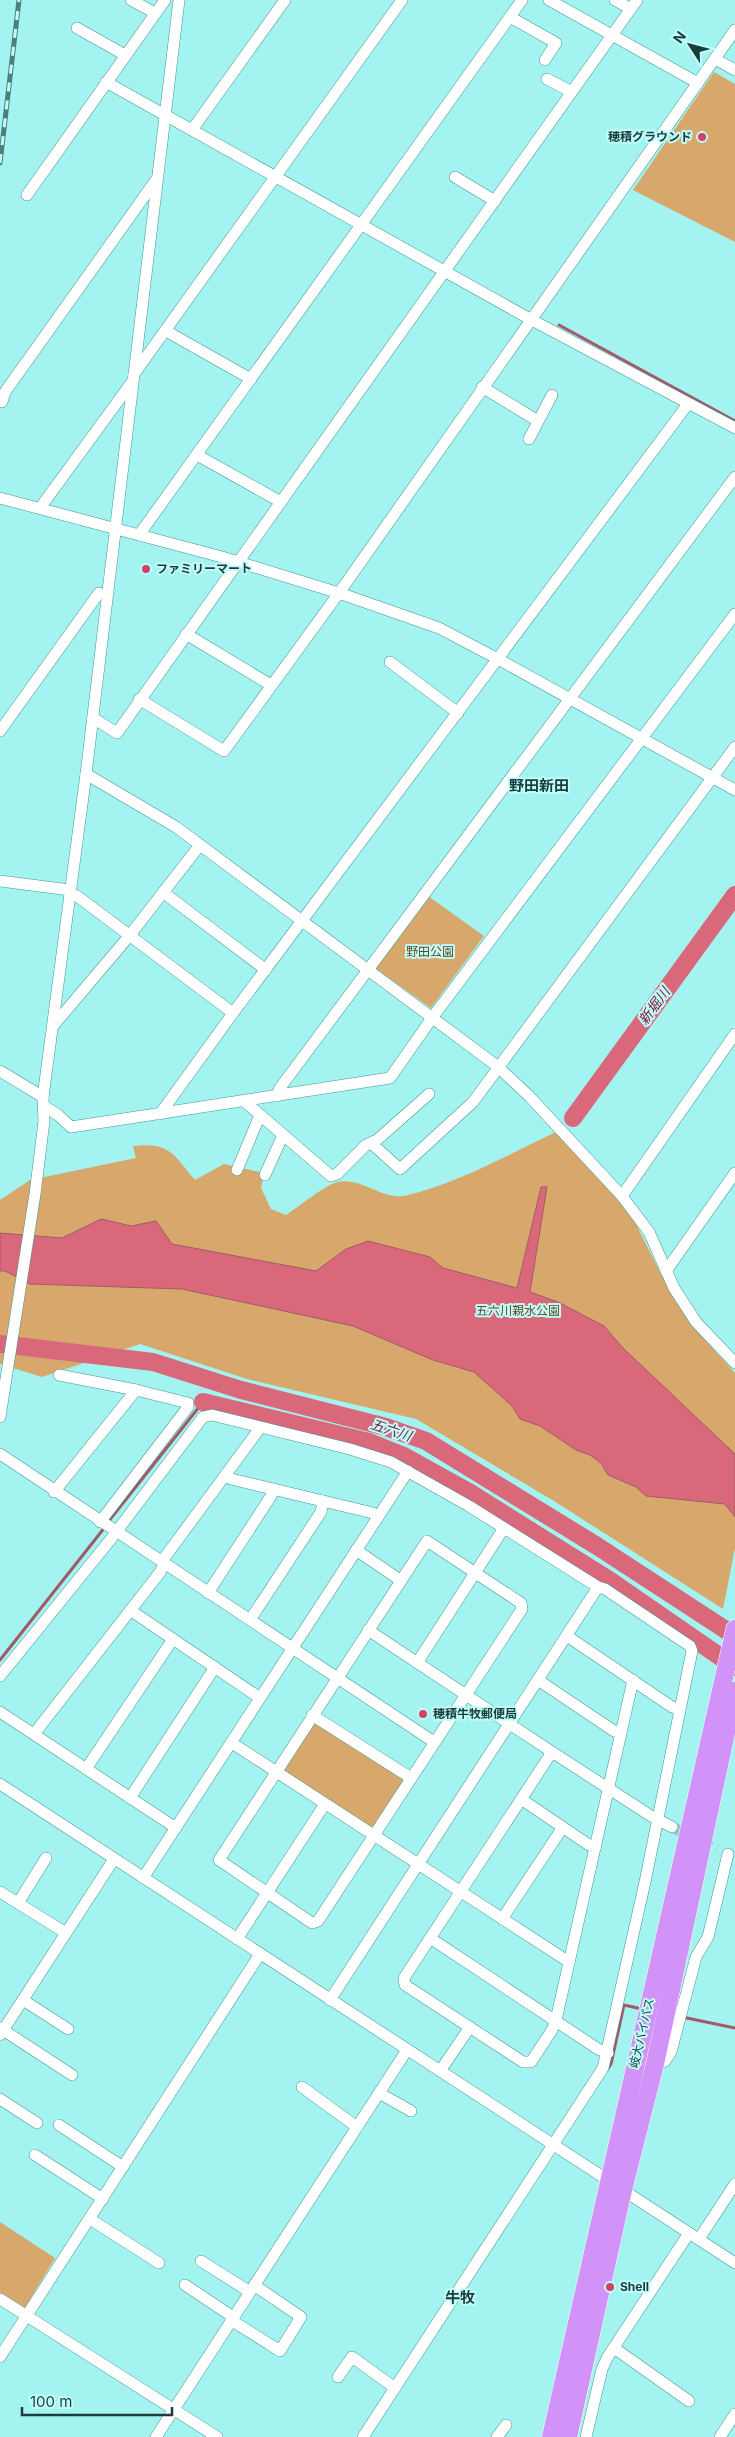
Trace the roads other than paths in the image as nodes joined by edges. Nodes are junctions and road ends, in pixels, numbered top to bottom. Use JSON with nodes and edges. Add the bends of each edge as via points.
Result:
{"nodes":[{"id":1,"x":131,"y":0,"type":"edge"},
{"id":2,"x":165,"y":0,"type":"edge"},
{"id":3,"x":179,"y":0,"type":"edge"},
{"id":4,"x":285,"y":0,"type":"edge"},
{"id":5,"x":402,"y":0,"type":"edge"},
{"id":6,"x":522,"y":0,"type":"edge"},
{"id":7,"x":549,"y":0,"type":"edge"},
{"id":8,"x":615,"y":0,"type":"edge"},
{"id":9,"x":634,"y":4,"type":"edge"},
{"id":10,"x":155,"y":13,"type":"junction"},
{"id":11,"x":510,"y":17,"type":"junction"},
{"id":12,"x":77,"y":28,"type":"dead end"},
{"id":13,"x":735,"y":30,"type":"edge"},
{"id":14,"x":612,"y":36,"type":"junction"},
{"id":15,"x":125,"y":55,"type":"junction"},
{"id":16,"x":715,"y":58,"type":"junction"},
{"id":17,"x":545,"y":60,"type":"dead end"},
{"id":18,"x":735,"y":70,"type":"edge"},
{"id":19,"x":547,"y":79,"type":"dead end"},
{"id":20,"x":106,"y":82,"type":"junction"},
{"id":21,"x":698,"y":83,"type":"junction"},
{"id":22,"x":572,"y":92,"type":"junction"},
{"id":23,"x":164,"y":114,"type":"junction"},
{"id":24,"x":192,"y":130,"type":"junction"},
{"id":25,"x":455,"y":176,"type":"dead end"},
{"id":26,"x":276,"y":178,"type":"junction"},
{"id":27,"x":157,"y":179,"type":"junction"},
{"id":28,"x":27,"y":195,"type":"dead end"},
{"id":29,"x":495,"y":200,"type":"junction"},
{"id":30,"x":361,"y":226,"type":"junction"},
{"id":31,"x":445,"y":271,"type":"junction"},
{"id":32,"x":530,"y":319,"type":"junction"},
{"id":33,"x":166,"y":331,"type":"junction"},
{"id":34,"x":133,"y":378,"type":"junction"},
{"id":35,"x":251,"y":379,"type":"junction"},
{"id":36,"x":482,"y":387,"type":"junction"},
{"id":37,"x":552,"y":394,"type":"dead end"},
{"id":38,"x":2,"y":402,"type":"dead end"},
{"id":39,"x":688,"y":404,"type":"junction"},
{"id":40,"x":538,"y":421,"type":"junction"},
{"id":41,"x":735,"y":428,"type":"edge"},
{"id":42,"x":529,"y":439,"type":"dead end"},
{"id":43,"x":198,"y":455,"type":"junction"},
{"id":44,"x":735,"y":477,"type":"edge"},
{"id":45,"x":0,"y":498,"type":"edge"},
{"id":46,"x":281,"y":502,"type":"junction"},
{"id":47,"x":40,"y":508,"type":"junction"},
{"id":48,"x":115,"y":529,"type":"junction"},
{"id":49,"x":140,"y":535,"type":"junction"},
{"id":50,"x":238,"y":562,"type":"junction"},
{"id":51,"x":99,"y":592,"type":"dead end"},
{"id":52,"x":338,"y":593,"type":"junction"},
{"id":53,"x":735,"y":614,"type":"edge"},
{"id":54,"x":186,"y":634,"type":"junction"},
{"id":55,"x":498,"y":659,"type":"junction"},
{"id":56,"x":390,"y":662,"type":"dead end"},
{"id":57,"x":271,"y":685,"type":"junction"},
{"id":58,"x":139,"y":699,"type":"junction"},
{"id":59,"x":569,"y":699,"type":"junction"},
{"id":60,"x":458,"y":713,"type":"junction"},
{"id":61,"x":92,"y":718,"type":"junction"},
{"id":62,"x":0,"y":731,"type":"edge"},
{"id":63,"x":641,"y":739,"type":"junction"},
{"id":64,"x":735,"y":747,"type":"edge"},
{"id":65,"x":86,"y":774,"type":"junction"},
{"id":66,"x":712,"y":778,"type":"junction"},
{"id":67,"x":735,"y":790,"type":"edge"},
{"id":68,"x":200,"y":845,"type":"junction"},
{"id":69,"x":0,"y":881,"type":"edge"},
{"id":70,"x":71,"y":892,"type":"junction"},
{"id":71,"x":164,"y":893,"type":"junction"},
{"id":72,"x":302,"y":921,"type":"junction"},
{"id":73,"x":130,"y":935,"type":"junction"},
{"id":74,"x":266,"y":970,"type":"junction"},
{"id":75,"x":368,"y":970,"type":"junction"},
{"id":76,"x":233,"y":1013,"type":"junction"},
{"id":77,"x":432,"y":1018,"type":"junction"},
{"id":78,"x":53,"y":1026,"type":"junction"},
{"id":79,"x":735,"y":1034,"type":"edge"},
{"id":80,"x":497,"y":1066,"type":"junction"},
{"id":81,"x":0,"y":1071,"type":"edge"},
{"id":82,"x":429,"y":1094,"type":"dead end"},
{"id":83,"x":278,"y":1096,"type":"junction"},
{"id":84,"x":244,"y":1101,"type":"junction"},
{"id":85,"x":44,"y":1102,"type":"junction"},
{"id":86,"x":160,"y":1114,"type":"junction"},
{"id":87,"x":260,"y":1115,"type":"junction"},
{"id":88,"x":283,"y":1135,"type":"junction"},
{"id":89,"x":371,"y":1142,"type":"junction"},
{"id":90,"x":237,"y":1170,"type":"dead end"},
{"id":91,"x":735,"y":1173,"type":"edge"},
{"id":92,"x":265,"y":1175,"type":"dead end"},
{"id":93,"x":622,"y":1196,"type":"junction"},
{"id":94,"x":666,"y":1271,"type":"junction"},
{"id":95,"x":735,"y":1363,"type":"edge"},
{"id":96,"x":59,"y":1375,"type":"dead end"},
{"id":97,"x":136,"y":1390,"type":"junction"},
{"id":98,"x":0,"y":1417,"type":"edge"},
{"id":99,"x":260,"y":1428,"type":"junction"},
{"id":100,"x":0,"y":1454,"type":"edge"},
{"id":101,"x":408,"y":1471,"type":"junction"},
{"id":102,"x":226,"y":1475,"type":"junction"},
{"id":103,"x":273,"y":1489,"type":"junction"},
{"id":104,"x":54,"y":1492,"type":"junction"},
{"id":105,"x":323,"y":1501,"type":"junction"},
{"id":106,"x":378,"y":1517,"type":"junction"},
{"id":107,"x":100,"y":1522,"type":"junction"},
{"id":108,"x":504,"y":1528,"type":"junction"},
{"id":109,"x":116,"y":1533,"type":"junction"},
{"id":110,"x":356,"y":1550,"type":"junction"},
{"id":111,"x":163,"y":1563,"type":"junction"},
{"id":112,"x":475,"y":1573,"type":"junction"},
{"id":113,"x":400,"y":1580,"type":"junction"},
{"id":114,"x":598,"y":1587,"type":"junction"},
{"id":115,"x":208,"y":1593,"type":"junction"},
{"id":116,"x":130,"y":1610,"type":"junction"},
{"id":117,"x":250,"y":1620,"type":"junction"},
{"id":118,"x":735,"y":1629,"type":"edge"},
{"id":119,"x":368,"y":1630,"type":"junction"},
{"id":120,"x":567,"y":1636,"type":"junction"},
{"id":121,"x":173,"y":1639,"type":"junction"},
{"id":122,"x":292,"y":1648,"type":"junction"},
{"id":123,"x":417,"y":1663,"type":"junction"},
{"id":124,"x":215,"y":1668,"type":"junction"},
{"id":125,"x":0,"y":1676,"type":"edge"},
{"id":126,"x":337,"y":1678,"type":"junction"},
{"id":127,"x":538,"y":1680,"type":"junction"},
{"id":128,"x":633,"y":1680,"type":"junction"},
{"id":129,"x":729,"y":1688,"type":"edge"},
{"id":130,"x":465,"y":1694,"type":"junction"},
{"id":131,"x":260,"y":1698,"type":"junction"},
{"id":132,"x":680,"y":1709,"type":"junction"},
{"id":133,"x":0,"y":1712,"type":"edge"},
{"id":134,"x":312,"y":1715,"type":"junction"},
{"id":135,"x":509,"y":1724,"type":"junction"},
{"id":136,"x":621,"y":1732,"type":"junction"},
{"id":137,"x":34,"y":1734,"type":"junction"},
{"id":138,"x":434,"y":1742,"type":"junction"},
{"id":139,"x":232,"y":1743,"type":"junction"},
{"id":140,"x":552,"y":1752,"type":"junction"},
{"id":141,"x":86,"y":1769,"type":"junction"},
{"id":142,"x":276,"y":1772,"type":"junction"},
{"id":143,"x":411,"y":1778,"type":"junction"},
{"id":144,"x":0,"y":1784,"type":"edge"},
{"id":145,"x":609,"y":1789,"type":"junction"},
{"id":146,"x":130,"y":1798,"type":"junction"},
{"id":147,"x":521,"y":1799,"type":"junction"},
{"id":148,"x":324,"y":1804,"type":"junction"},
{"id":149,"x":657,"y":1820,"type":"junction"},
{"id":150,"x":672,"y":1827,"type":"tunnel mouth"},
{"id":151,"x":176,"y":1828,"type":"junction"},
{"id":152,"x":563,"y":1828,"type":"junction"},
{"id":153,"x":373,"y":1836,"type":"junction"},
{"id":154,"x":596,"y":1846,"type":"junction"},
{"id":155,"x":727,"y":1854,"type":"edge"},
{"id":156,"x":46,"y":1858,"type":"dead end"},
{"id":157,"x":114,"y":1859,"type":"junction"},
{"id":158,"x":418,"y":1865,"type":"junction"},
{"id":159,"x":142,"y":1878,"type":"junction"},
{"id":160,"x":0,"y":1892,"type":"edge"},
{"id":161,"x":460,"y":1893,"type":"junction"},
{"id":162,"x":266,"y":1894,"type":"junction"},
{"id":163,"x":18,"y":1903,"type":"junction"},
{"id":164,"x":502,"y":1919,"type":"junction"},
{"id":165,"x":66,"y":1934,"type":"junction"},
{"id":166,"x":430,"y":1938,"type":"junction"},
{"id":167,"x":237,"y":1939,"type":"junction"},
{"id":168,"x":260,"y":1954,"type":"junction"},
{"id":169,"x":569,"y":1962,"type":"junction"},
{"id":170,"x":23,"y":2000,"type":"junction"},
{"id":171,"x":330,"y":2000,"type":"junction"},
{"id":172,"x":556,"y":2020,"type":"junction"},
{"id":173,"x":470,"y":2027,"type":"junction"},
{"id":174,"x":68,"y":2029,"type":"dead end"},
{"id":175,"x":1,"y":2031,"type":"edge"},
{"id":176,"x":407,"y":2050,"type":"junction"},
{"id":177,"x":608,"y":2053,"type":"junction"},
{"id":178,"x":655,"y":2064,"type":"junction"},
{"id":179,"x":440,"y":2071,"type":"junction"},
{"id":180,"x":72,"y":2075,"type":"dead end"},
{"id":181,"x":302,"y":2087,"type":"dead end"},
{"id":182,"x":379,"y":2093,"type":"junction"},
{"id":183,"x":0,"y":2099,"type":"edge"},
{"id":184,"x":411,"y":2111,"type":"dead end"},
{"id":185,"x":38,"y":2123,"type":"dead end"},
{"id":186,"x":60,"y":2125,"type":"dead end"},
{"id":187,"x":357,"y":2127,"type":"junction"},
{"id":188,"x":552,"y":2145,"type":"junction"},
{"id":189,"x":35,"y":2155,"type":"dead end"},
{"id":190,"x":123,"y":2167,"type":"junction"},
{"id":191,"x":735,"y":2184,"type":"edge"},
{"id":192,"x":616,"y":2185,"type":"junction"},
{"id":193,"x":102,"y":2199,"type":"junction"},
{"id":194,"x":90,"y":2219,"type":"junction"},
{"id":195,"x":694,"y":2236,"type":"junction"},
{"id":196,"x":201,"y":2261,"type":"dead end"},
{"id":197,"x":159,"y":2263,"type":"dead end"},
{"id":198,"x":735,"y":2263,"type":"edge"},
{"id":199,"x":185,"y":2285,"type":"dead end"},
{"id":200,"x":252,"y":2288,"type":"junction"},
{"id":201,"x":0,"y":2299,"type":"edge"},
{"id":202,"x":26,"y":2316,"type":"junction"},
{"id":203,"x":232,"y":2318,"type":"junction"},
{"id":204,"x":614,"y":2348,"type":"junction"},
{"id":205,"x":0,"y":2357,"type":"edge"},
{"id":206,"x":338,"y":2377,"type":"dead end"},
{"id":207,"x":395,"y":2388,"type":"junction"},
{"id":208,"x":685,"y":2400,"type":"dead end"},
{"id":209,"x":174,"y":2408,"type":"junction"},
{"id":210,"x":735,"y":2414,"type":"edge"},
{"id":211,"x":506,"y":2425,"type":"dead end"},
{"id":212,"x":722,"y":2433,"type":"edge"},
{"id":213,"x":735,"y":2436,"type":"edge"},
{"id":214,"x":156,"y":2437,"type":"edge"},
{"id":215,"x":217,"y":2437,"type":"edge"},
{"id":216,"x":363,"y":2437,"type":"edge"},
{"id":217,"x":498,"y":2437,"type":"edge"},
{"id":218,"x":551,"y":2437,"type":"edge"},
{"id":219,"x":568,"y":2437,"type":"edge"},
{"id":220,"x":586,"y":2437,"type":"edge"}],
"edges":[{"from":1,"to":10,"type":"street"},
{"from":2,"to":10,"type":"street"},
{"from":3,"to":23,"type":"street"},
{"from":4,"to":24,"type":"street"},
{"from":5,"to":26,"type":"street"},
{"from":6,"to":11,"type":"street"},
{"from":7,"to":14,"type":"street"},
{"from":8,"to":9,"type":"street"},
{"from":9,"to":14,"type":"street"},
{"from":10,"to":15,"type":"street"},
{"from":11,"to":17,"type":"street","via":[[556,43]]},
{"from":11,"to":30,"type":"street"},
{"from":12,"to":15,"type":"street"},
{"from":13,"to":16,"type":"street"},
{"from":14,"to":21,"type":"street"},
{"from":14,"to":22,"type":"street"},
{"from":15,"to":20,"type":"street"},
{"from":16,"to":18,"type":"street"},
{"from":16,"to":21,"type":"street"},
{"from":19,"to":22,"type":"street"},
{"from":20,"to":23,"type":"street"},
{"from":20,"to":28,"type":"street"},
{"from":21,"to":32,"type":"street"},
{"from":22,"to":29,"type":"street"},
{"from":23,"to":24,"type":"street"},
{"from":23,"to":27,"type":"street"},
{"from":24,"to":26,"type":"street"},
{"from":25,"to":29,"type":"street"},
{"from":26,"to":30,"type":"street"},
{"from":26,"to":33,"type":"street"},
{"from":27,"to":34,"type":"street"},
{"from":27,"to":38,"type":"street","via":[[5,392]]},
{"from":29,"to":31,"type":"street"},
{"from":30,"to":31,"type":"street"},
{"from":30,"to":35,"type":"street"},
{"from":31,"to":32,"type":"street"},
{"from":31,"to":46,"type":"street"},
{"from":32,"to":36,"type":"street"},
{"from":32,"to":39,"type":"street"},
{"from":33,"to":34,"type":"street"},
{"from":33,"to":35,"type":"street"},
{"from":34,"to":47,"type":"street"},
{"from":34,"to":48,"type":"street"},
{"from":35,"to":43,"type":"street"},
{"from":36,"to":40,"type":"street"},
{"from":36,"to":52,"type":"street"},
{"from":37,"to":40,"type":"street"},
{"from":39,"to":41,"type":"street"},
{"from":39,"to":55,"type":"street"},
{"from":40,"to":42,"type":"street"},
{"from":43,"to":46,"type":"street"},
{"from":43,"to":49,"type":"street"},
{"from":44,"to":59,"type":"street"},
{"from":45,"to":47,"type":"street"},
{"from":46,"to":50,"type":"street"},
{"from":47,"to":48,"type":"street"},
{"from":48,"to":49,"type":"street"},
{"from":48,"to":61,"type":"street"},
{"from":49,"to":50,"type":"street"},
{"from":50,"to":52,"type":"street"},
{"from":50,"to":54,"type":"street"},
{"from":51,"to":62,"type":"street"},
{"from":52,"to":55,"type":"street","via":[[438,628]]},
{"from":52,"to":57,"type":"street"},
{"from":53,"to":63,"type":"street"},
{"from":54,"to":57,"type":"street"},
{"from":54,"to":58,"type":"street"},
{"from":55,"to":59,"type":"street"},
{"from":55,"to":60,"type":"street"},
{"from":56,"to":60,"type":"street"},
{"from":57,"to":58,"type":"street","via":[[224,751]]},
{"from":58,"to":61,"type":"street","via":[[116,733]]},
{"from":59,"to":63,"type":"street"},
{"from":59,"to":75,"type":"street"},
{"from":60,"to":72,"type":"street"},
{"from":61,"to":65,"type":"street"},
{"from":63,"to":66,"type":"street"},
{"from":63,"to":77,"type":"street"},
{"from":64,"to":66,"type":"street"},
{"from":65,"to":68,"type":"street","via":[[176,827]]},
{"from":65,"to":70,"type":"street"},
{"from":66,"to":67,"type":"street"},
{"from":66,"to":80,"type":"street"},
{"from":68,"to":71,"type":"street"},
{"from":68,"to":72,"type":"street"},
{"from":69,"to":70,"type":"street"},
{"from":70,"to":73,"type":"street"},
{"from":70,"to":78,"type":"street"},
{"from":71,"to":73,"type":"street"},
{"from":71,"to":74,"type":"street"},
{"from":72,"to":74,"type":"street"},
{"from":72,"to":75,"type":"street"},
{"from":73,"to":76,"type":"street"},
{"from":73,"to":78,"type":"street"},
{"from":74,"to":76,"type":"street"},
{"from":75,"to":77,"type":"street"},
{"from":75,"to":83,"type":"street","via":[[280,1088]]},
{"from":76,"to":86,"type":"street"},
{"from":77,"to":80,"type":"street"},
{"from":77,"to":83,"type":"street","via":[[390,1078]]},
{"from":78,"to":85,"type":"street"},
{"from":79,"to":93,"type":"street"},
{"from":80,"to":89,"type":"street","via":[[473,1102],[400,1169]]},
{"from":80,"to":93,"type":"street"},
{"from":81,"to":85,"type":"street"},
{"from":82,"to":89,"type":"street"},
{"from":83,"to":84,"type":"street"},
{"from":84,"to":86,"type":"street"},
{"from":84,"to":87,"type":"street"},
{"from":85,"to":86,"type":"street","via":[[70,1126]]},
{"from":85,"to":98,"type":"street","via":[[35,1194]]},
{"from":87,"to":88,"type":"street"},
{"from":87,"to":90,"type":"street"},
{"from":88,"to":89,"type":"street","via":[[331,1176]]},
{"from":88,"to":92,"type":"street"},
{"from":91,"to":94,"type":"street"},
{"from":93,"to":94,"type":"street","via":[[649,1232]]},
{"from":94,"to":95,"type":"street","via":[[696,1322]]},
{"from":96,"to":97,"type":"street"},
{"from":97,"to":104,"type":"street"},
{"from":97,"to":107,"type":"street","via":[[188,1403],[188,1407]]},
{"from":99,"to":101,"type":"street","via":[[350,1449]]},
{"from":99,"to":102,"type":"street"},
{"from":99,"to":109,"type":"street","via":[[212,1415],[203,1417]]},
{"from":100,"to":104,"type":"street"},
{"from":101,"to":106,"type":"street"},
{"from":101,"to":108,"type":"street"},
{"from":102,"to":103,"type":"street"},
{"from":102,"to":111,"type":"street"},
{"from":103,"to":105,"type":"street"},
{"from":103,"to":115,"type":"street"},
{"from":104,"to":107,"type":"street"},
{"from":105,"to":106,"type":"street"},
{"from":105,"to":117,"type":"street","via":[[321,1512]]},
{"from":106,"to":110,"type":"street"},
{"from":107,"to":109,"type":"street"},
{"from":108,"to":112,"type":"street"},
{"from":108,"to":114,"type":"street"},
{"from":109,"to":111,"type":"street"},
{"from":109,"to":125,"type":"street"},
{"from":110,"to":113,"type":"street"},
{"from":110,"to":122,"type":"street"},
{"from":111,"to":115,"type":"street"},
{"from":111,"to":116,"type":"street","via":[[162,1571]]},
{"from":112,"to":113,"type":"street","via":[[427,1541]]},
{"from":112,"to":123,"type":"street"},
{"from":112,"to":130,"type":"street","via":[[521,1603],[522,1609]]},
{"from":113,"to":119,"type":"street"},
{"from":114,"to":120,"type":"street"},
{"from":114,"to":132,"type":"street","via":[[690,1646],[692,1650]]},
{"from":115,"to":117,"type":"street"},
{"from":116,"to":121,"type":"street"},
{"from":116,"to":137,"type":"street"},
{"from":117,"to":122,"type":"street"},
{"from":118,"to":129,"type":"highway","name":"岐大バイパス"},
{"from":119,"to":123,"type":"street"},
{"from":119,"to":126,"type":"street"},
{"from":120,"to":127,"type":"street"},
{"from":120,"to":128,"type":"street"},
{"from":121,"to":124,"type":"street"},
{"from":121,"to":141,"type":"street"},
{"from":122,"to":126,"type":"street"},
{"from":122,"to":131,"type":"street"},
{"from":123,"to":130,"type":"street"},
{"from":124,"to":131,"type":"street"},
{"from":124,"to":146,"type":"street"},
{"from":126,"to":134,"type":"street"},
{"from":126,"to":138,"type":"street"},
{"from":127,"to":135,"type":"street"},
{"from":127,"to":136,"type":"street","via":[[614,1731]]},
{"from":128,"to":132,"type":"street"},
{"from":128,"to":136,"type":"street"},
{"from":129,"to":178,"type":"highway","name":"岐大バイパス"},
{"from":129,"to":192,"type":"highway","name":"岐大バイパス"},
{"from":130,"to":135,"type":"street"},
{"from":130,"to":138,"type":"street"},
{"from":131,"to":139,"type":"street"},
{"from":132,"to":149,"type":"street"},
{"from":133,"to":137,"type":"street"},
{"from":134,"to":142,"type":"street"},
{"from":134,"to":143,"type":"street"},
{"from":135,"to":140,"type":"street"},
{"from":135,"to":158,"type":"street"},
{"from":136,"to":145,"type":"street"},
{"from":137,"to":141,"type":"street"},
{"from":138,"to":143,"type":"street"},
{"from":139,"to":142,"type":"street"},
{"from":139,"to":151,"type":"street"},
{"from":140,"to":145,"type":"street"},
{"from":140,"to":147,"type":"street"},
{"from":141,"to":146,"type":"street"},
{"from":142,"to":148,"type":"street"},
{"from":142,"to":162,"type":"street","via":[[219,1860]]},
{"from":143,"to":153,"type":"street"},
{"from":144,"to":157,"type":"street"},
{"from":145,"to":149,"type":"street"},
{"from":145,"to":154,"type":"street"},
{"from":146,"to":151,"type":"street"},
{"from":147,"to":152,"type":"street"},
{"from":147,"to":161,"type":"street"},
{"from":148,"to":153,"type":"street"},
{"from":148,"to":162,"type":"street"},
{"from":149,"to":150,"type":"street"},
{"from":149,"to":177,"type":"street"},
{"from":151,"to":159,"type":"street"},
{"from":152,"to":154,"type":"street"},
{"from":152,"to":164,"type":"street"},
{"from":153,"to":158,"type":"street"},
{"from":153,"to":162,"type":"street","via":[[318,1921],[312,1923]]},
{"from":154,"to":169,"type":"street"},
{"from":155,"to":178,"type":"street","via":[[708,1937],[696,1957],[671,2052],[665,2062]]},
{"from":156,"to":163,"type":"street"},
{"from":157,"to":159,"type":"street"},
{"from":157,"to":165,"type":"street"},
{"from":158,"to":161,"type":"street"},
{"from":158,"to":171,"type":"street"},
{"from":159,"to":167,"type":"street"},
{"from":160,"to":163,"type":"street"},
{"from":161,"to":164,"type":"street"},
{"from":161,"to":166,"type":"street"},
{"from":162,"to":167,"type":"street"},
{"from":163,"to":165,"type":"street"},
{"from":164,"to":169,"type":"street"},
{"from":165,"to":170,"type":"street"},
{"from":166,"to":172,"type":"street"},
{"from":166,"to":173,"type":"street","via":[[404,1978],[405,1985]]},
{"from":167,"to":168,"type":"street"},
{"from":168,"to":171,"type":"street"},
{"from":168,"to":190,"type":"street"},
{"from":169,"to":172,"type":"street"},
{"from":170,"to":174,"type":"street"},
{"from":170,"to":175,"type":"street"},
{"from":171,"to":176,"type":"street"},
{"from":172,"to":173,"type":"street","via":[[531,2062],[523,2062]]},
{"from":172,"to":177,"type":"street"},
{"from":173,"to":179,"type":"street"},
{"from":175,"to":180,"type":"street"},
{"from":176,"to":179,"type":"street"},
{"from":176,"to":182,"type":"street"},
{"from":177,"to":188,"type":"street","via":[[603,2068]]},
{"from":178,"to":192,"type":"highway","name":"岐大バイパス"},
{"from":179,"to":188,"type":"street"},
{"from":181,"to":187,"type":"street"},
{"from":182,"to":184,"type":"street"},
{"from":182,"to":187,"type":"street"},
{"from":183,"to":185,"type":"street"},
{"from":186,"to":190,"type":"street"},
{"from":187,"to":200,"type":"street"},
{"from":188,"to":192,"type":"street"},
{"from":188,"to":207,"type":"street"},
{"from":189,"to":193,"type":"street"},
{"from":190,"to":193,"type":"street"},
{"from":191,"to":195,"type":"street"},
{"from":192,"to":195,"type":"street"},
{"from":192,"to":218,"type":"highway","name":"岐大バイパス"},
{"from":192,"to":219,"type":"highway","name":"岐大バイパス"},
{"from":193,"to":194,"type":"street"},
{"from":194,"to":197,"type":"street"},
{"from":194,"to":202,"type":"street"},
{"from":195,"to":198,"type":"street"},
{"from":195,"to":204,"type":"street"},
{"from":196,"to":200,"type":"street"},
{"from":199,"to":203,"type":"street"},
{"from":200,"to":203,"type":"street"},
{"from":200,"to":203,"type":"street","via":[[301,2317],[280,2351]]},
{"from":201,"to":202,"type":"street"},
{"from":202,"to":205,"type":"street"},
{"from":202,"to":209,"type":"street"},
{"from":203,"to":209,"type":"street"},
{"from":204,"to":208,"type":"street"},
{"from":204,"to":220,"type":"street","via":[[602,2369]]},
{"from":206,"to":207,"type":"street","via":[[352,2357]]},
{"from":207,"to":216,"type":"street"},
{"from":209,"to":214,"type":"street"},
{"from":209,"to":215,"type":"street"},
{"from":210,"to":212,"type":"street"},
{"from":211,"to":217,"type":"street"},
{"from":212,"to":213,"type":"street"}]}
